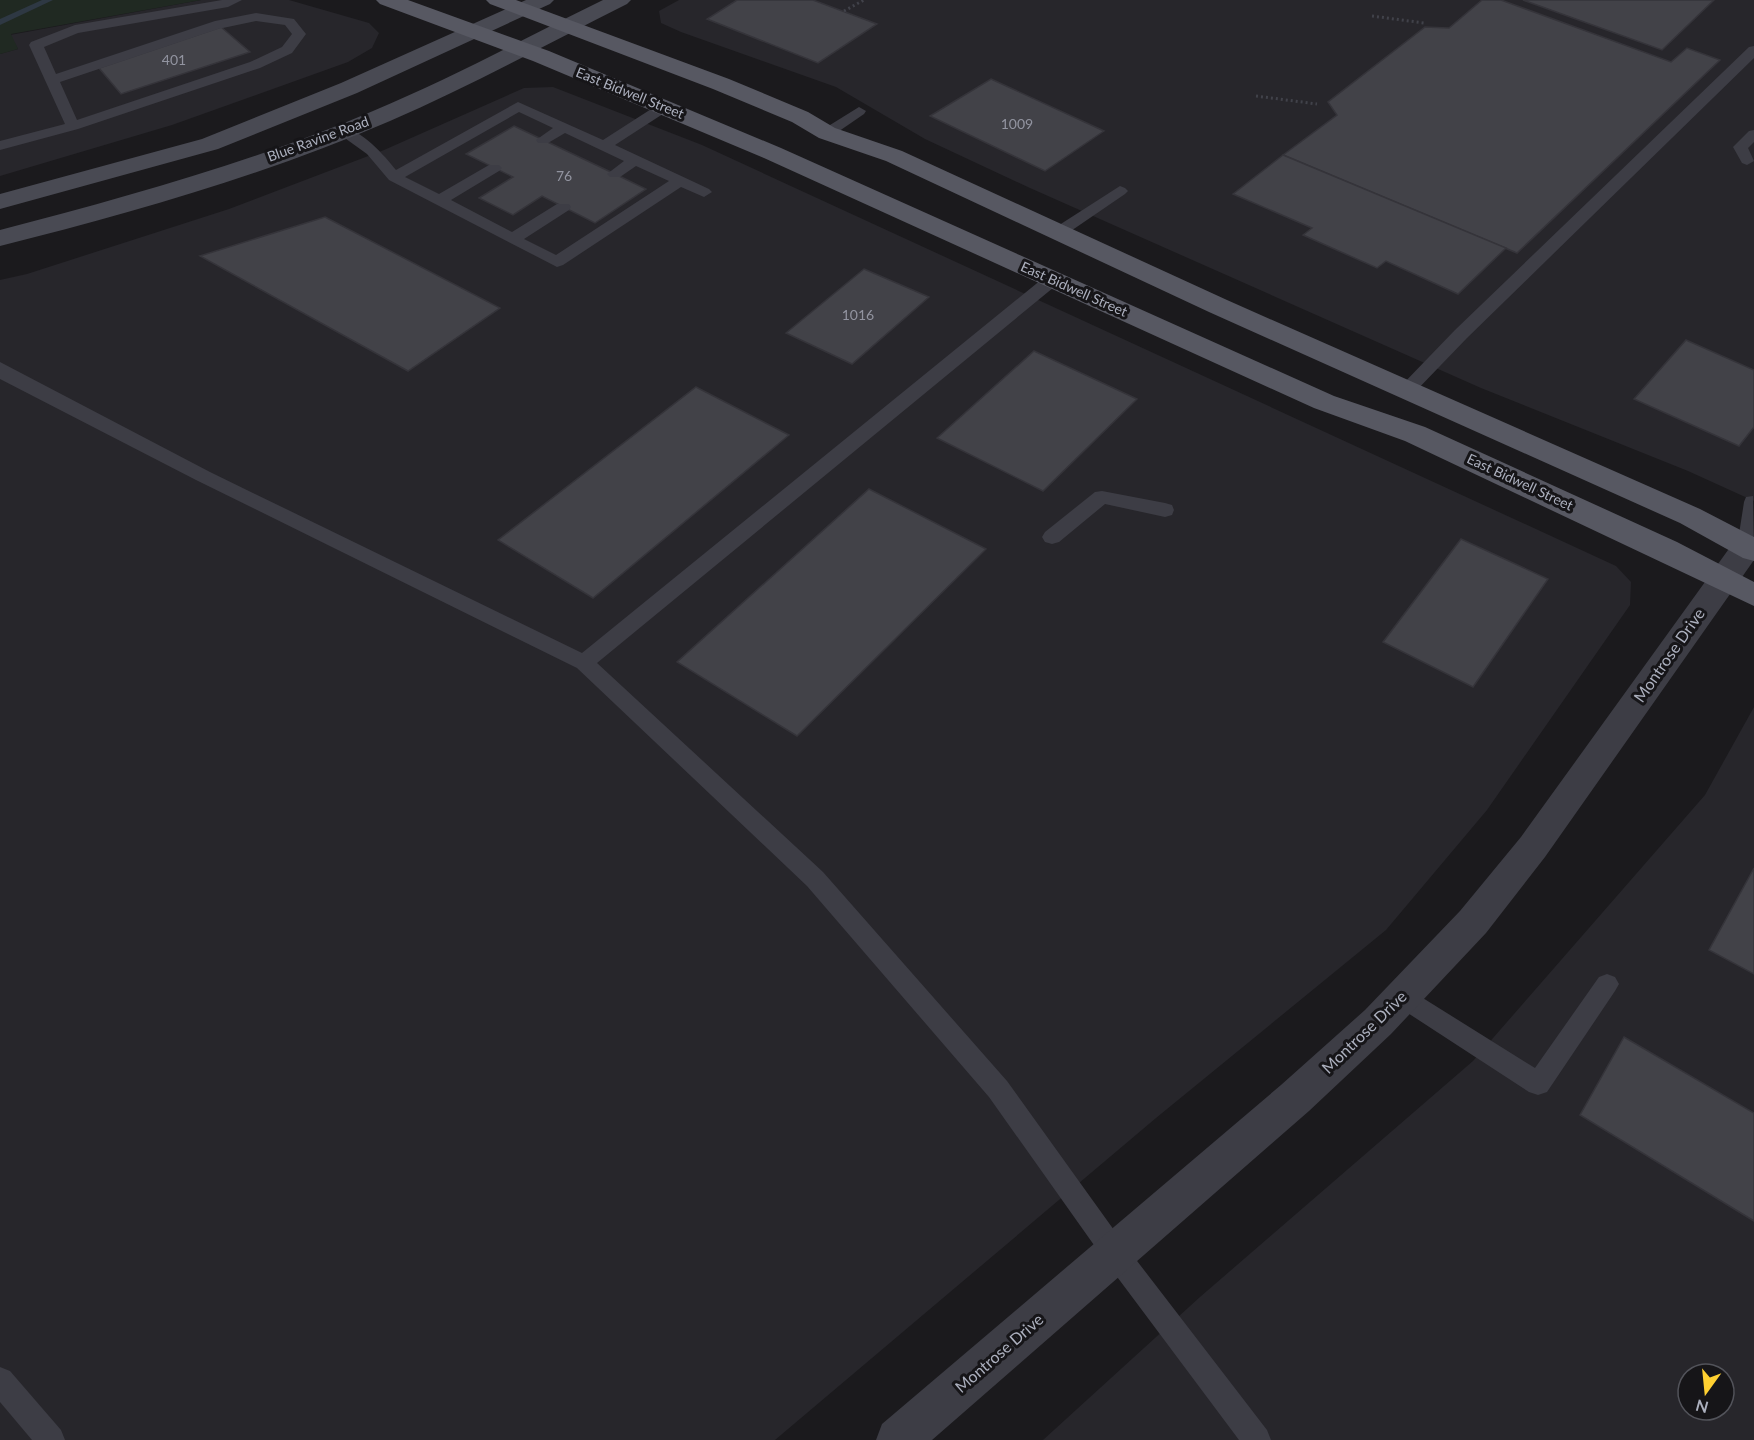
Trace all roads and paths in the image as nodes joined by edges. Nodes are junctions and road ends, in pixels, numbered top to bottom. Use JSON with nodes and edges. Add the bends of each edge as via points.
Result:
{"nodes":[{"id":1,"x":235,"y":0,"type":"edge"},
{"id":2,"x":387,"y":0,"type":"edge"},
{"id":3,"x":497,"y":0,"type":"edge"},
{"id":4,"x":543,"y":0,"type":"edge"},
{"id":5,"x":620,"y":0,"type":"edge"},
{"id":6,"x":864,"y":0,"type":"edge"},
{"id":7,"x":522,"y":9,"type":"junction"},
{"id":8,"x":844,"y":11,"type":"dead end"},
{"id":9,"x":1372,"y":16,"type":"dead end"},
{"id":10,"x":1424,"y":23,"type":"dead end"},
{"id":11,"x":567,"y":25,"type":"junction"},
{"id":12,"x":474,"y":31,"type":"junction"},
{"id":13,"x":519,"y":49,"type":"junction"},
{"id":14,"x":1754,"y":50,"type":"edge"},
{"id":15,"x":52,"y":80,"type":"junction"},
{"id":16,"x":1256,"y":96,"type":"dead end"},
{"id":17,"x":1317,"y":104,"type":"dead end"},
{"id":18,"x":664,"y":107,"type":"junction"},
{"id":19,"x":860,"y":111,"type":"dead end"},
{"id":20,"x":73,"y":126,"type":"junction"},
{"id":21,"x":564,"y":127,"type":"junction"},
{"id":22,"x":342,"y":131,"type":"junction"},
{"id":23,"x":827,"y":133,"type":"junction"},
{"id":24,"x":1754,"y":134,"type":"edge"},
{"id":25,"x":543,"y":140,"type":"dead end"},
{"id":26,"x":0,"y":146,"type":"edge"},
{"id":27,"x":604,"y":146,"type":"junction"},
{"id":28,"x":636,"y":160,"type":"junction"},
{"id":29,"x":1747,"y":160,"type":"dead end"},
{"id":30,"x":800,"y":164,"type":"junction"},
{"id":31,"x":494,"y":168,"type":"dead end"},
{"id":32,"x":615,"y":174,"type":"dead end"},
{"id":33,"x":394,"y":177,"type":"junction"},
{"id":34,"x":680,"y":181,"type":"junction"},
{"id":35,"x":1120,"y":191,"type":"dead end"},
{"id":36,"x":704,"y":192,"type":"dead end"},
{"id":37,"x":439,"y":201,"type":"junction"},
{"id":38,"x":0,"y":202,"type":"edge"},
{"id":39,"x":563,"y":207,"type":"dead end"},
{"id":40,"x":1059,"y":231,"type":"junction"},
{"id":41,"x":0,"y":238,"type":"edge"},
{"id":42,"x":513,"y":239,"type":"junction"},
{"id":43,"x":1053,"y":279,"type":"junction"},
{"id":44,"x":0,"y":368,"type":"edge"},
{"id":45,"x":1407,"y":390,"type":"junction"},
{"id":46,"x":1753,"y":502,"type":"edge"},
{"id":47,"x":1165,"y":510,"type":"dead end"},
{"id":48,"x":1052,"y":537,"type":"dead end"},
{"id":49,"x":1752,"y":546,"type":"edge"},
{"id":50,"x":1738,"y":587,"type":"edge"},
{"id":51,"x":584,"y":663,"type":"junction"},
{"id":52,"x":1607,"y":984,"type":"dead end"},
{"id":53,"x":1402,"y":997,"type":"junction"},
{"id":54,"x":1115,"y":1253,"type":"junction"},
{"id":55,"x":0,"y":1381,"type":"edge"},
{"id":56,"x":51,"y":1440,"type":"edge"},
{"id":57,"x":898,"y":1440,"type":"edge"},
{"id":58,"x":1257,"y":1440,"type":"edge"}],
"edges":[{"from":1,"to":15,"type":"lane","via":[[75,28],[36,45]]},
{"from":2,"to":12,"type":"main road","name":"East Bidwell Street"},
{"from":3,"to":7,"type":"main road"},
{"from":4,"to":7,"type":"main road"},
{"from":5,"to":11,"type":"main road","name":"Blue Ravine Road"},
{"from":6,"to":8,"type":"path"},
{"from":7,"to":11,"type":"main road"},
{"from":7,"to":12,"type":"main road"},
{"from":9,"to":10,"type":"path"},
{"from":11,"to":13,"type":"main road","name":"Blue Ravine Road"},
{"from":11,"to":23,"type":"main road","via":[[731,88],[800,117]]},
{"from":12,"to":13,"type":"main road","name":"East Bidwell Street"},
{"from":12,"to":38,"type":"main road","via":[[350,88],[210,144]]},
{"from":13,"to":18,"type":"main road","name":"East Bidwell Street"},
{"from":13,"to":22,"type":"main road","name":"Blue Ravine Road"},
{"from":14,"to":45,"type":"lane"},
{"from":15,"to":20,"type":"lane"},
{"from":15,"to":20,"type":"lane","via":[[215,25],[256,17],[289,22],[299,34],[287,50],[255,65]]},
{"from":16,"to":17,"type":"path"},
{"from":18,"to":27,"type":"lane"},
{"from":18,"to":30,"type":"main road","name":"East Bidwell Street"},
{"from":19,"to":23,"type":"lane"},
{"from":20,"to":26,"type":"lane"},
{"from":21,"to":25,"type":"lane"},
{"from":21,"to":27,"type":"lane"},
{"from":21,"to":33,"type":"lane","via":[[518,106]]},
{"from":22,"to":33,"type":"lane","via":[[372,151]]},
{"from":22,"to":41,"type":"main road","name":"Blue Ravine Road","via":[[177,189]]},
{"from":23,"to":40,"type":"main road","via":[[894,156]]},
{"from":24,"to":29,"type":"lane","via":[[1740,147]]},
{"from":27,"to":28,"type":"lane"},
{"from":28,"to":32,"type":"lane"},
{"from":28,"to":34,"type":"lane"},
{"from":30,"to":40,"type":"main road","via":[[865,180],[1025,245],[1046,243]]},
{"from":30,"to":43,"type":"main road","name":"East Bidwell Street"},
{"from":31,"to":37,"type":"lane"},
{"from":33,"to":37,"type":"lane"},
{"from":34,"to":36,"type":"lane"},
{"from":34,"to":42,"type":"lane","via":[[556,262]]},
{"from":35,"to":40,"type":"lane"},
{"from":37,"to":42,"type":"lane"},
{"from":39,"to":42,"type":"lane"},
{"from":40,"to":45,"type":"main road"},
{"from":43,"to":45,"type":"main road","via":[[1074,272],[1101,275],[1353,383]]},
{"from":43,"to":50,"type":"main road","name":"East Bidwell Street","via":[[1324,402],[1415,434]]},
{"from":43,"to":51,"type":"lane"},
{"from":44,"to":51,"type":"lane","via":[[143,447]]},
{"from":45,"to":49,"type":"main road"},
{"from":46,"to":49,"type":"lane"},
{"from":47,"to":48,"type":"lane","via":[[1102,497]]},
{"from":49,"to":50,"type":"street","name":"Montrose Drive"},
{"from":50,"to":53,"type":"street","name":"Montrose Drive","via":[[1473,922]]},
{"from":51,"to":54,"type":"lane","via":[[815,879],[998,1089]]},
{"from":52,"to":53,"type":"lane","via":[[1538,1084]]},
{"from":53,"to":54,"type":"street","name":"Montrose Drive","via":[[1295,1098]]},
{"from":54,"to":57,"type":"street","name":"Montrose Drive"},
{"from":54,"to":58,"type":"lane"},
{"from":55,"to":56,"type":"lane"}]}
